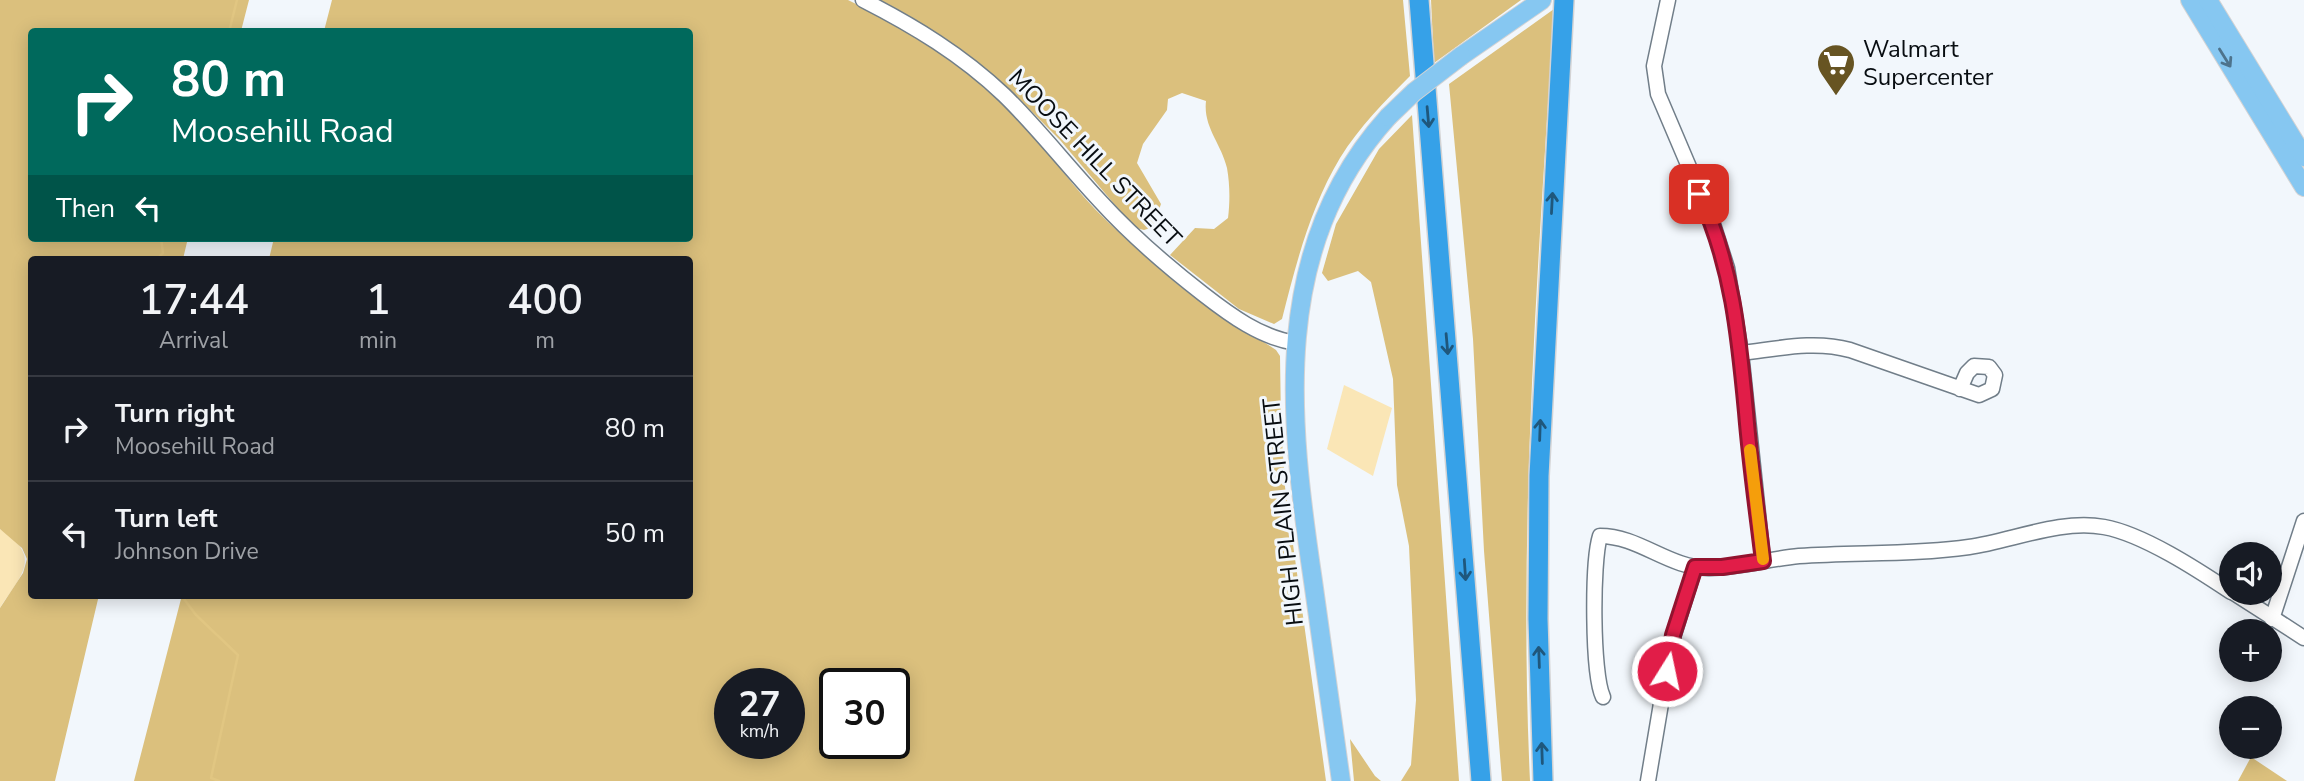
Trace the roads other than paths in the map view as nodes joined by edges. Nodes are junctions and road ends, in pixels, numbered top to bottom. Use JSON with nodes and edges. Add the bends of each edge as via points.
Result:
{"nodes":[{"id":1,"x":863,"y":0,"type":"edge"},
{"id":2,"x":1419,"y":0,"type":"edge"},
{"id":3,"x":1542,"y":0,"type":"edge"},
{"id":4,"x":1564,"y":0,"type":"edge"},
{"id":5,"x":1668,"y":0,"type":"edge"},
{"id":6,"x":2190,"y":0,"type":"edge"},
{"id":7,"x":2208,"y":0,"type":"edge"},
{"id":8,"x":2304,"y":157,"type":"edge"},
{"id":9,"x":2304,"y":187,"type":"edge"},
{"id":10,"x":1296,"y":343,"type":"junction"},
{"id":11,"x":1741,"y":353,"type":"junction"},
{"id":12,"x":1960,"y":389,"type":"dead end"},
{"id":13,"x":2304,"y":521,"type":"edge"},
{"id":14,"x":1763,"y":561,"type":"junction"},
{"id":15,"x":1695,"y":567,"type":"junction"},
{"id":16,"x":2219,"y":584,"type":"edge"},
{"id":17,"x":2251,"y":605,"type":"edge"},
{"id":18,"x":2272,"y":619,"type":"joint"},
{"id":19,"x":2282,"y":625,"type":"edge"},
{"id":20,"x":2304,"y":638,"type":"edge"},
{"id":21,"x":1604,"y":698,"type":"dead end"},
{"id":22,"x":1341,"y":781,"type":"edge"},
{"id":23,"x":1481,"y":781,"type":"edge"},
{"id":24,"x":1544,"y":781,"type":"edge"},
{"id":25,"x":1648,"y":781,"type":"edge"}],
"edges":[{"from":1,"to":10,"type":"street","name":"MOOSE HILL STREET","via":[[944,46],[977,71],[1040,131],[1105,206],[1187,282],[1247,325]]},
{"from":2,"to":23,"type":"highway","one_way":true},
{"from":3,"to":10,"type":"main road","name":"HIGH PLAIN STREET","bridge":true,"via":[[1423,85],[1388,117],[1349,168],[1320,227],[1303,288]]},
{"from":24,"to":4,"type":"highway","one_way":true,"via":[[1538,488]]},
{"from":5,"to":11,"type":"street","via":[[1654,66],[1658,94],[1719,242]]},
{"from":6,"to":9,"type":"main road","one_way":true},
{"from":7,"to":8,"type":"main road"},
{"from":10,"to":22,"type":"main road","name":"HIGH PLAIN STREET","via":[[1298,460]]},
{"from":11,"to":12,"type":"street","via":[[1812,344],[1838,346]]},
{"from":11,"to":14,"type":"street"},
{"from":13,"to":18,"type":"street"},
{"from":14,"to":15,"type":"street"},
{"from":14,"to":16,"type":"street","via":[[1956,549],[2063,528],[2098,526],[2143,541]]},
{"from":15,"to":21,"type":"street","via":[[1629,540],[1600,536],[1596,668]]},
{"from":15,"to":25,"type":"street","via":[[1671,644]]},
{"from":17,"to":18,"type":"street"},
{"from":19,"to":20,"type":"street"}]}
